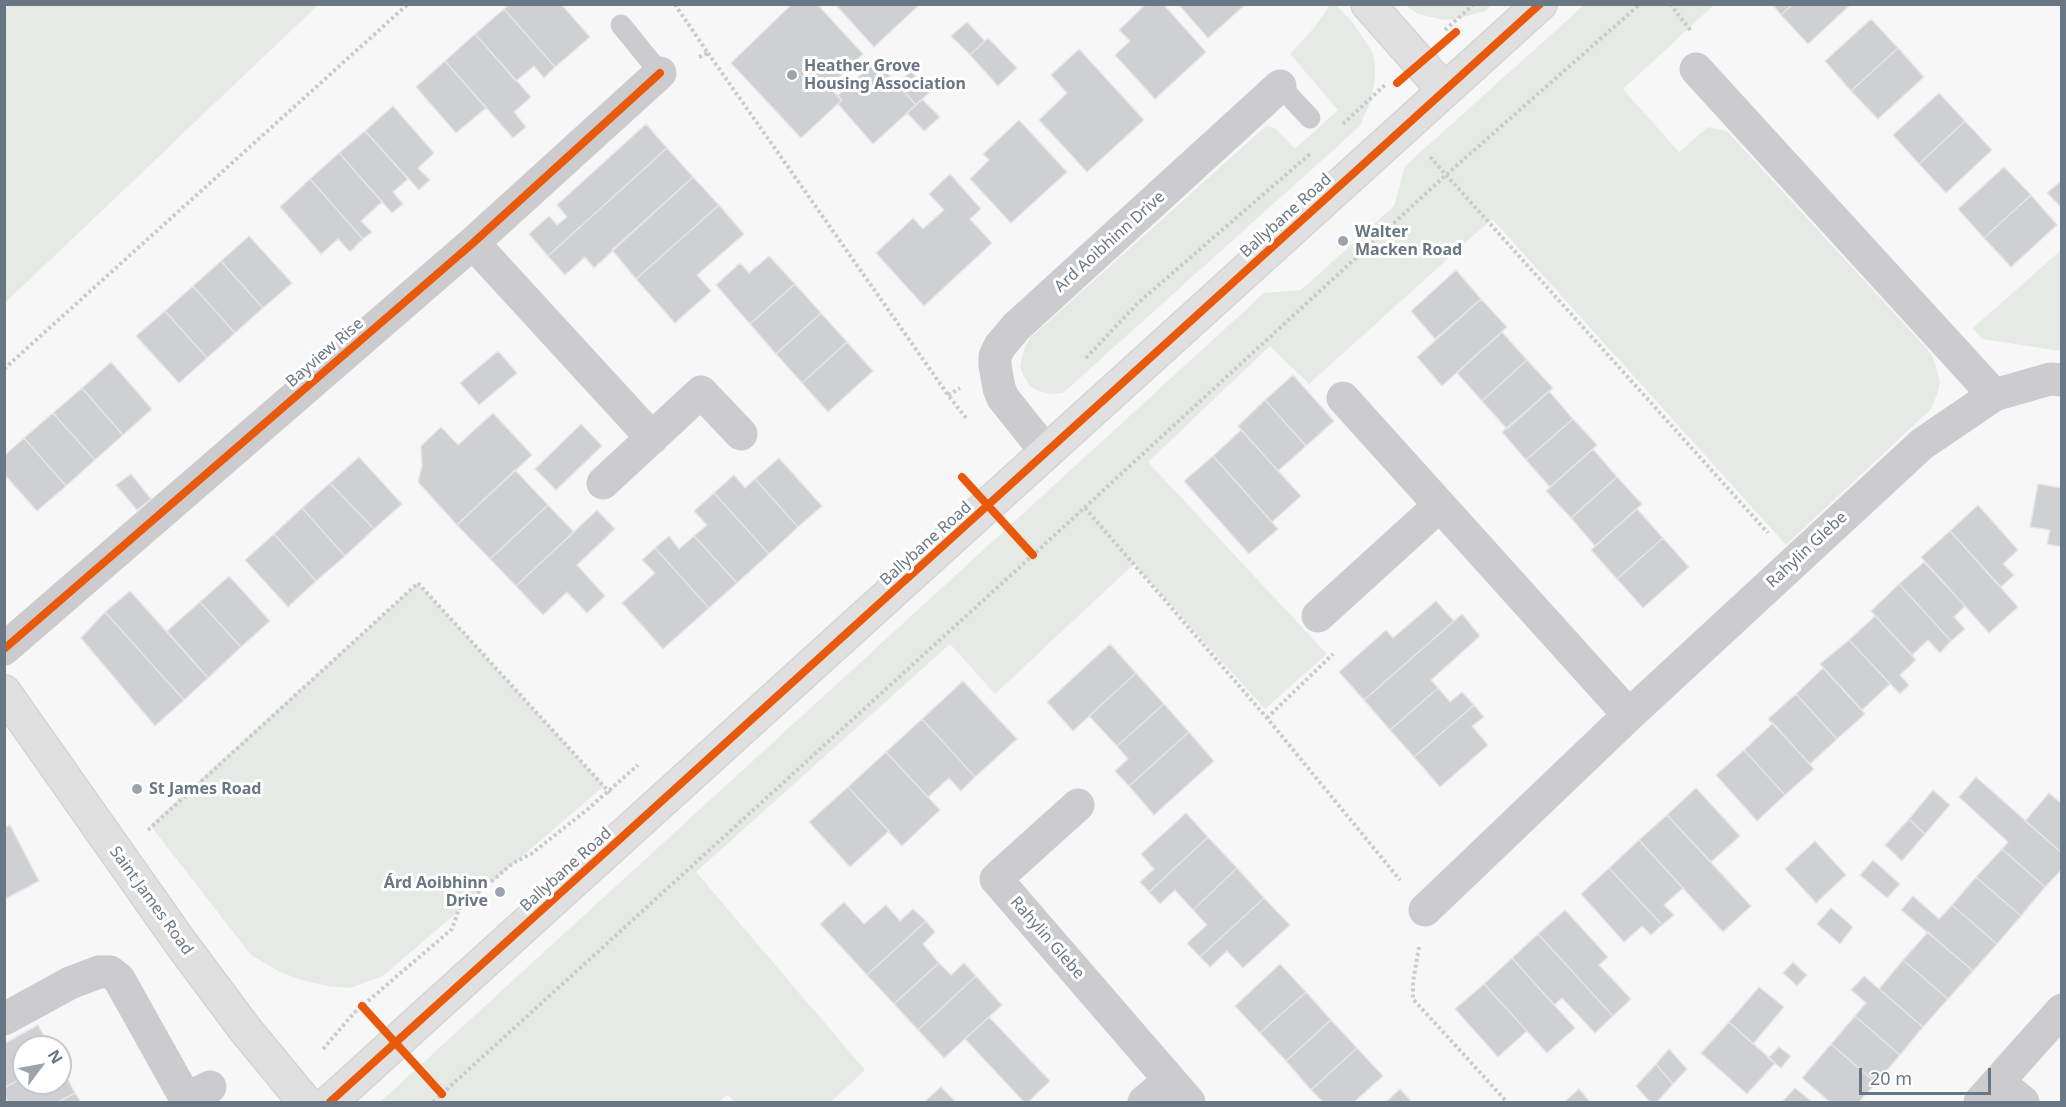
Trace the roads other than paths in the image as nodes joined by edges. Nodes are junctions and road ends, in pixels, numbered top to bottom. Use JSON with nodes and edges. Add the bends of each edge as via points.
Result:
{"nodes":[{"id":1,"x":1368,"y":4,"type":"edge"},
{"id":2,"x":1540,"y":4,"type":"edge"},
{"id":3,"x":621,"y":25,"type":"dead end"},
{"id":4,"x":1696,"y":69,"type":"dead end"},
{"id":5,"x":660,"y":73,"type":"joint"},
{"id":6,"x":1280,"y":86,"type":"joint"},
{"id":7,"x":1444,"y":90,"type":"junction"},
{"id":8,"x":1310,"y":118,"type":"dead end"},
{"id":9,"x":473,"y":243,"type":"junction"},
{"id":10,"x":2061,"y":380,"type":"edge"},
{"id":11,"x":1994,"y":395,"type":"junction"},
{"id":12,"x":1343,"y":398,"type":"dead end"},
{"id":13,"x":741,"y":434,"type":"dead end"},
{"id":14,"x":651,"y":438,"type":"junction"},
{"id":15,"x":1047,"y":453,"type":"junction"},
{"id":16,"x":603,"y":483,"type":"dead end"},
{"id":17,"x":1439,"y":506,"type":"junction"},
{"id":18,"x":1317,"y":616,"type":"road end"},
{"id":19,"x":4,"y":649,"type":"edge"},
{"id":20,"x":4,"y":692,"type":"edge"},
{"id":21,"x":1629,"y":715,"type":"junction"},
{"id":22,"x":1078,"y":805,"type":"dead end"},
{"id":23,"x":1425,"y":910,"type":"road end"},
{"id":24,"x":2061,"y":1010,"type":"edge"},
{"id":25,"x":4,"y":1019,"type":"edge"},
{"id":26,"x":210,"y":1087,"type":"dead end"},
{"id":27,"x":1179,"y":1092,"type":"edge"},
{"id":28,"x":1989,"y":1092,"type":"edge"},
{"id":29,"x":305,"y":1102,"type":"edge"},
{"id":30,"x":330,"y":1102,"type":"edge"},
{"id":31,"x":1144,"y":1102,"type":"edge"},
{"id":32,"x":2023,"y":1102,"type":"edge"}],
"edges":[{"from":1,"to":7,"type":"main road"},
{"from":2,"to":7,"type":"main road","name":"Ballybane Road"},
{"from":3,"to":5,"type":"lane","name":"Bayview Rise"},
{"from":4,"to":11,"type":"street"},
{"from":5,"to":9,"type":"street","name":"Bayview Rise"},
{"from":6,"to":8,"type":"lane","name":"Ard Aoibhinn Drive"},
{"from":6,"to":15,"type":"street","name":"Ard Aoibhinn Drive","via":[[1016,327],[1000,346],[995,365],[1003,398]]},
{"from":7,"to":15,"type":"main road","name":"Ballybane Road"},
{"from":9,"to":14,"type":"street"},
{"from":9,"to":19,"type":"street","name":"Bayview Rise"},
{"from":10,"to":11,"type":"street","name":"Rahylin Glebe","via":[[2050,379]]},
{"from":11,"to":21,"type":"street","name":"Rahylin Glebe","via":[[1922,444]]},
{"from":12,"to":17,"type":"street"},
{"from":13,"to":14,"type":"street","via":[[701,392]]},
{"from":14,"to":16,"type":"street"},
{"from":15,"to":30,"type":"main road","name":"Ballybane Road"},
{"from":17,"to":18,"type":"street"},
{"from":17,"to":21,"type":"street"},
{"from":20,"to":29,"type":"main road","name":"Saint James Road","via":[[244,1028]]},
{"from":21,"to":23,"type":"street","name":"Rahylin Glebe"},
{"from":22,"to":27,"type":"street","name":"Rahylin Glebe","via":[[996,879]]},
{"from":24,"to":28,"type":"street"},
{"from":25,"to":26,"type":"street","via":[[70,982],[110,972],[119,979],[186,1099]]},
{"from":27,"to":31,"type":"street","name":"Rahylin Glebe"},
{"from":28,"to":32,"type":"street"}]}
